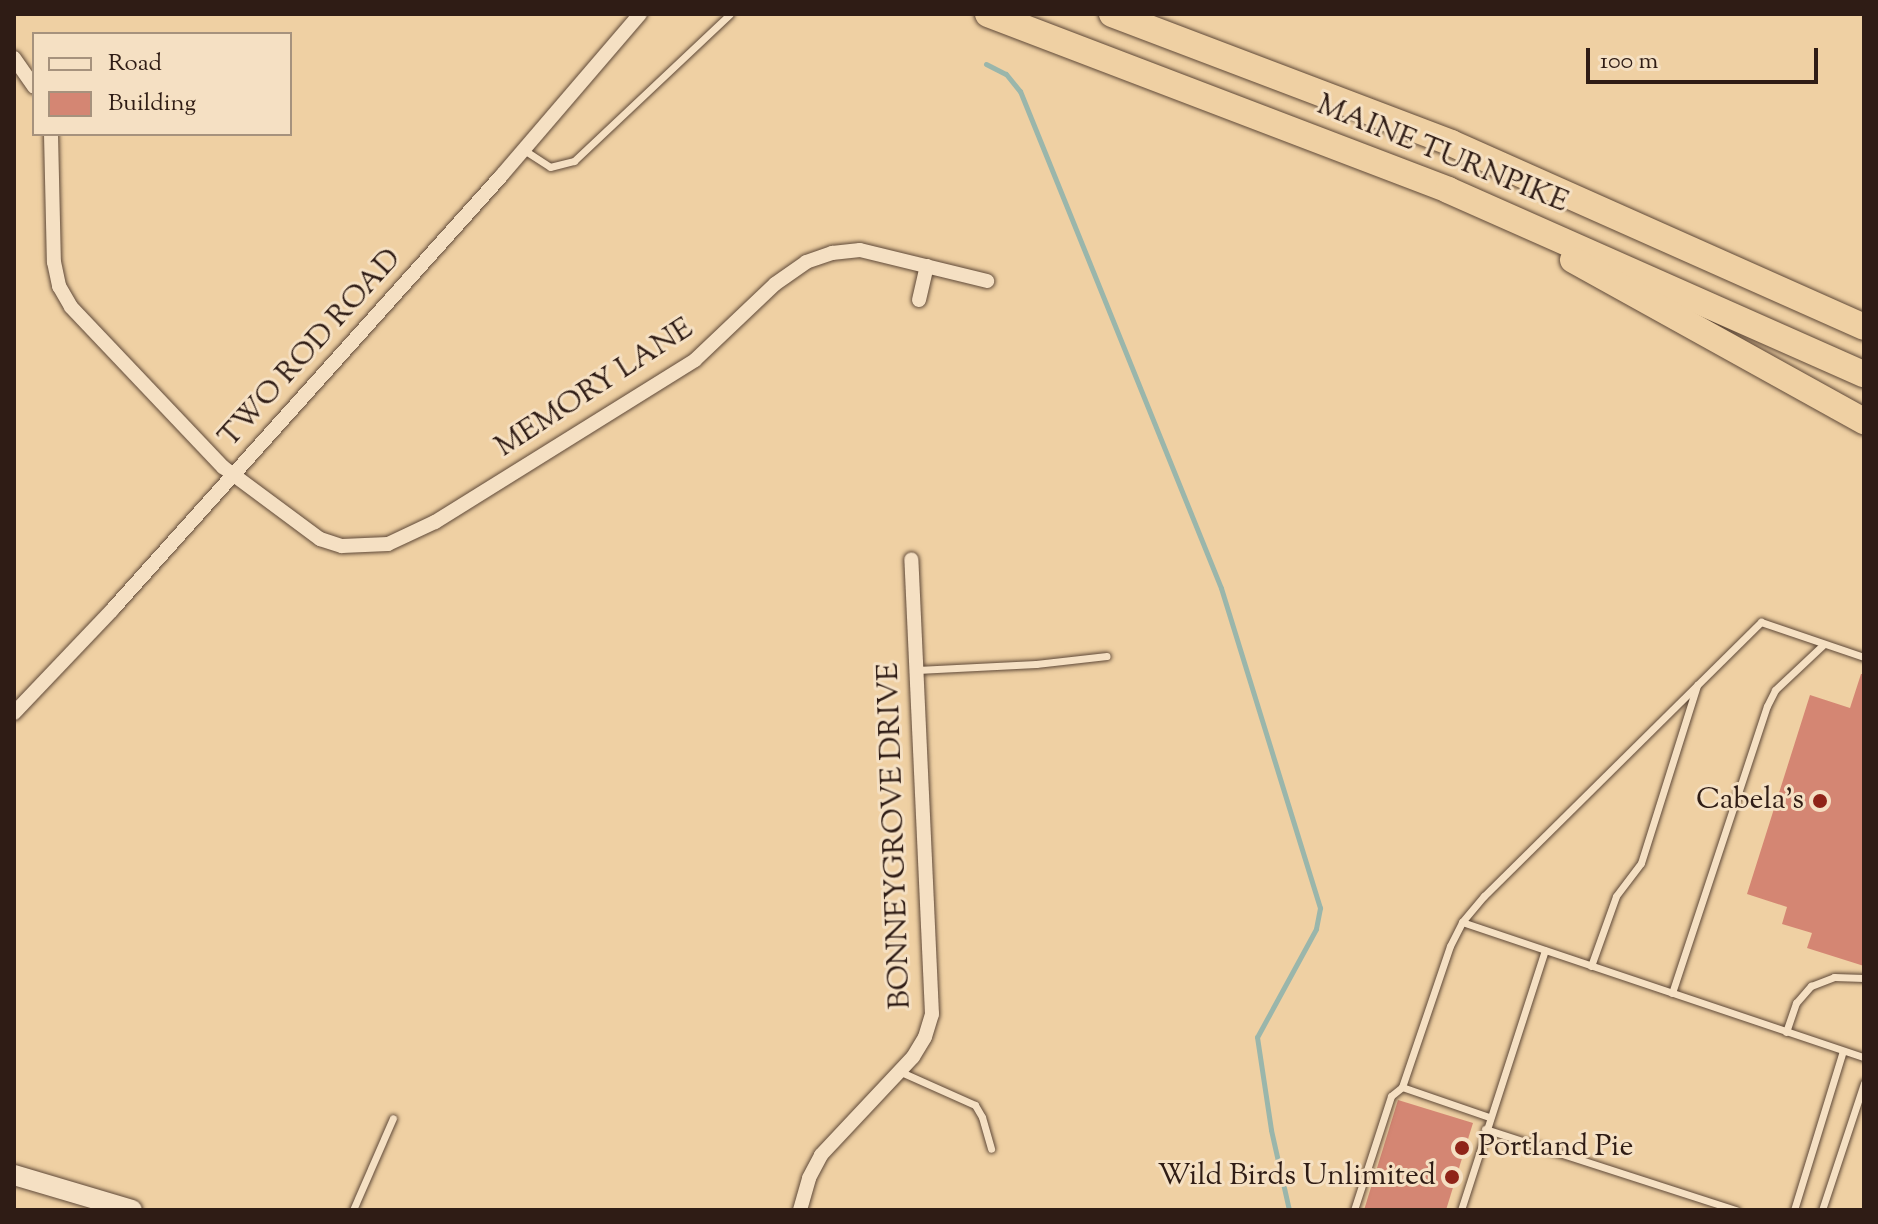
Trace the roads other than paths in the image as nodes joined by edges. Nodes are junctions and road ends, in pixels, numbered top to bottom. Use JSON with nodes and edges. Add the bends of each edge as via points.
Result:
{"nodes":[{"id":1,"x":640,"y":14,"type":"edge"},
{"id":2,"x":730,"y":14,"type":"edge"},
{"id":3,"x":988,"y":14,"type":"edge"},
{"id":4,"x":1112,"y":14,"type":"edge"},
{"id":5,"x":14,"y":58,"type":"edge"},
{"id":6,"x":32,"y":84,"type":"edge"},
{"id":7,"x":51,"y":136,"type":"edge"},
{"id":8,"x":524,"y":150,"type":"junction"},
{"id":9,"x":1448,"y":190,"type":"junction"},
{"id":10,"x":927,"y":266,"type":"junction"},
{"id":11,"x":987,"y":281,"type":"dead end"},
{"id":12,"x":919,"y":300,"type":"dead end"},
{"id":13,"x":1821,"y":308,"type":"junction"},
{"id":14,"x":1864,"y":309,"type":"edge"},
{"id":15,"x":1864,"y":327,"type":"edge"},
{"id":16,"x":1864,"y":374,"type":"edge"},
{"id":17,"x":1864,"y":421,"type":"edge"},
{"id":18,"x":233,"y":475,"type":"junction"},
{"id":19,"x":911,"y":559,"type":"dead end"},
{"id":20,"x":1823,"y":645,"type":"junction"},
{"id":21,"x":1107,"y":656,"type":"dead end"},
{"id":22,"x":1864,"y":657,"type":"edge"},
{"id":23,"x":917,"y":670,"type":"junction"},
{"id":24,"x":1697,"y":684,"type":"junction"},
{"id":25,"x":14,"y":713,"type":"edge"},
{"id":26,"x":1462,"y":922,"type":"junction"},
{"id":27,"x":1545,"y":950,"type":"junction"},
{"id":28,"x":1591,"y":966,"type":"junction"},
{"id":29,"x":1864,"y":978,"type":"edge"},
{"id":30,"x":1672,"y":993,"type":"junction"},
{"id":31,"x":1786,"y":1032,"type":"junction"},
{"id":32,"x":1843,"y":1051,"type":"junction"},
{"id":33,"x":1864,"y":1057,"type":"edge"},
{"id":34,"x":901,"y":1072,"type":"junction"},
{"id":35,"x":1864,"y":1083,"type":"edge"},
{"id":36,"x":1402,"y":1087,"type":"junction"},
{"id":37,"x":1489,"y":1117,"type":"junction"},
{"id":38,"x":393,"y":1118,"type":"dead end"},
{"id":39,"x":1485,"y":1129,"type":"junction"},
{"id":40,"x":991,"y":1149,"type":"dead end"},
{"id":41,"x":14,"y":1175,"type":"edge"},
{"id":42,"x":1708,"y":1201,"type":"junction"},
{"id":43,"x":132,"y":1210,"type":"edge"},
{"id":44,"x":353,"y":1210,"type":"edge"},
{"id":45,"x":800,"y":1210,"type":"edge"},
{"id":46,"x":1354,"y":1210,"type":"edge"},
{"id":47,"x":1461,"y":1210,"type":"edge"},
{"id":48,"x":1705,"y":1210,"type":"edge"},
{"id":49,"x":1736,"y":1210,"type":"edge"},
{"id":50,"x":1794,"y":1210,"type":"edge"},
{"id":51,"x":1822,"y":1210,"type":"edge"}],
"edges":[{"from":1,"to":8,"type":"street","name":"TWO ROD ROAD"},
{"from":2,"to":8,"type":"lane","via":[[574,161],[550,167]]},
{"from":3,"to":9,"type":"highway","name":"MAINE TURNPIKE"},
{"from":4,"to":13,"type":"highway","name":"MAINE TURNPIKE","via":[[1451,143]]},
{"from":5,"to":6,"type":"street"},
{"from":7,"to":18,"type":"street","name":"MEMORY LANE","via":[[54,262],[66,298],[113,355]]},
{"from":8,"to":18,"type":"street","name":"TWO ROD ROAD"},
{"from":9,"to":16,"type":"highway","name":"MAINE TURNPIKE"},
{"from":9,"to":17,"type":"highway"},
{"from":10,"to":11,"type":"street","name":"MEMORY LANE"},
{"from":10,"to":12,"type":"street"},
{"from":10,"to":18,"type":"street","name":"MEMORY LANE","via":[[860,250],[806,262],[686,366],[435,522],[388,544],[356,547],[320,539]]},
{"from":13,"to":14,"type":"highway"},
{"from":13,"to":15,"type":"highway","name":"MAINE TURNPIKE"},
{"from":18,"to":25,"type":"street","name":"TWO ROD ROAD"},
{"from":19,"to":23,"type":"street","name":"BONNEYGROVE DRIVE"},
{"from":20,"to":22,"type":"lane"},
{"from":20,"to":24,"type":"lane","via":[[1761,622]]},
{"from":20,"to":30,"type":"lane","via":[[1775,690],[1767,706]]},
{"from":21,"to":23,"type":"lane"},
{"from":23,"to":34,"type":"street","name":"BONNEYGROVE DRIVE","via":[[932,1005],[925,1037]]},
{"from":24,"to":26,"type":"lane"},
{"from":24,"to":28,"type":"lane","via":[[1641,863],[1616,896]]},
{"from":26,"to":27,"type":"lane"},
{"from":26,"to":36,"type":"lane"},
{"from":27,"to":28,"type":"lane"},
{"from":27,"to":37,"type":"lane"},
{"from":28,"to":30,"type":"lane"},
{"from":29,"to":31,"type":"lane","via":[[1834,977],[1811,986],[1796,1003]]},
{"from":30,"to":31,"type":"lane"},
{"from":31,"to":32,"type":"lane"},
{"from":32,"to":33,"type":"lane"},
{"from":32,"to":50,"type":"lane"},
{"from":34,"to":40,"type":"lane","via":[[975,1105]]},
{"from":34,"to":45,"type":"street","name":"BONNEYGROVE DRIVE","via":[[821,1155]]},
{"from":35,"to":51,"type":"lane"},
{"from":36,"to":37,"type":"lane"},
{"from":36,"to":46,"type":"lane","via":[[1391,1096]]},
{"from":37,"to":39,"type":"lane"},
{"from":38,"to":44,"type":"lane"},
{"from":39,"to":42,"type":"lane"},
{"from":39,"to":47,"type":"lane"},
{"from":41,"to":43,"type":"main road"},
{"from":42,"to":48,"type":"lane"},
{"from":42,"to":49,"type":"lane"}]}
